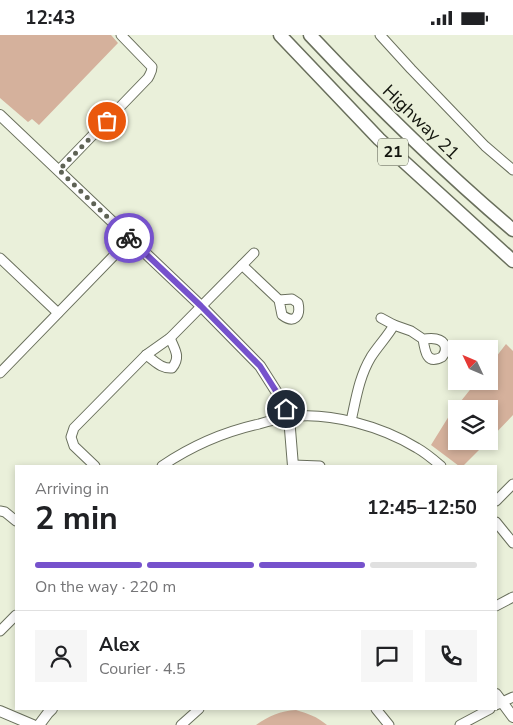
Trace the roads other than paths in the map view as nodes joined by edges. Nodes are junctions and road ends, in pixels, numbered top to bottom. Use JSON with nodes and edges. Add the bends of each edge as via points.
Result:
{"nodes":[{"id":1,"x":122,"y":35,"type":"edge"},
{"id":2,"x":280,"y":35,"type":"edge"},
{"id":3,"x":310,"y":35,"type":"edge"},
{"id":4,"x":380,"y":35,"type":"edge"},
{"id":5,"x":2,"y":120,"type":"edge"},
{"id":6,"x":59,"y":170,"type":"junction"},
{"id":7,"x":513,"y":171,"type":"edge"},
{"id":8,"x":513,"y":230,"type":"edge"},
{"id":9,"x":130,"y":239,"type":"junction"},
{"id":10,"x":254,"y":253,"type":"dead end"},
{"id":11,"x":0,"y":258,"type":"edge"},
{"id":12,"x":513,"y":261,"type":"edge"},
{"id":13,"x":242,"y":265,"type":"junction"},
{"id":14,"x":279,"y":300,"type":"dead end"},
{"id":15,"x":201,"y":306,"type":"junction"},
{"id":16,"x":58,"y":313,"type":"junction"},
{"id":17,"x":381,"y":318,"type":"dead end"},
{"id":18,"x":394,"y":325,"type":"junction"},
{"id":19,"x":170,"y":338,"type":"junction"},
{"id":20,"x":423,"y":339,"type":"dead end"},
{"id":21,"x":146,"y":355,"type":"junction"},
{"id":22,"x":0,"y":373,"type":"edge"},
{"id":23,"x":289,"y":417,"type":"junction"},
{"id":24,"x":351,"y":421,"type":"junction"},
{"id":25,"x":94,"y":465,"type":"edge"},
{"id":26,"x":163,"y":465,"type":"edge"},
{"id":27,"x":293,"y":465,"type":"edge"},
{"id":28,"x":440,"y":465,"type":"edge"},
{"id":29,"x":513,"y":484,"type":"edge"},
{"id":30,"x":497,"y":500,"type":"edge"},
{"id":31,"x":0,"y":511,"type":"edge"},
{"id":32,"x":15,"y":520,"type":"edge"},
{"id":33,"x":497,"y":523,"type":"edge"},
{"id":34,"x":513,"y":543,"type":"edge"},
{"id":35,"x":513,"y":597,"type":"edge"},
{"id":36,"x":497,"y":605,"type":"edge"},
{"id":37,"x":15,"y":616,"type":"edge"},
{"id":38,"x":0,"y":631,"type":"edge"},
{"id":39,"x":513,"y":697,"type":"edge"},
{"id":40,"x":498,"y":700,"type":"edge"},
{"id":41,"x":51,"y":710,"type":"edge"},
{"id":42,"x":56,"y":710,"type":"edge"},
{"id":43,"x":198,"y":710,"type":"edge"},
{"id":44,"x":377,"y":710,"type":"edge"},
{"id":45,"x":488,"y":710,"type":"edge"},
{"id":46,"x":0,"y":711,"type":"edge"},
{"id":47,"x":513,"y":717,"type":"edge"},
{"id":48,"x":33,"y":725,"type":"edge"},
{"id":49,"x":40,"y":725,"type":"edge"},
{"id":50,"x":47,"y":725,"type":"edge"},
{"id":51,"x":181,"y":725,"type":"edge"},
{"id":52,"x":389,"y":725,"type":"edge"},
{"id":53,"x":460,"y":725,"type":"edge"}],
"edges":[{"from":1,"to":6,"type":"street","via":[[152,67],[151,74]]},
{"from":2,"to":12,"type":"main road","number":"21","via":[[379,139]]},
{"from":3,"to":8,"type":"main road","name":"Highway 21","number":"21","via":[[413,140]]},
{"from":4,"to":7,"type":"street","via":[[485,146]]},
{"from":5,"to":6,"type":"street"},
{"from":6,"to":9,"type":"street"},
{"from":9,"to":15,"type":"street"},
{"from":9,"to":16,"type":"street"},
{"from":10,"to":13,"type":"street"},
{"from":11,"to":16,"type":"street"},
{"from":13,"to":14,"type":"street"},
{"from":13,"to":15,"type":"street"},
{"from":15,"to":19,"type":"street"},
{"from":15,"to":23,"type":"street","via":[[260,366]]},
{"from":16,"to":22,"type":"street"},
{"from":17,"to":18,"type":"street"},
{"from":18,"to":20,"type":"street"},
{"from":18,"to":24,"type":"street","via":[[364,371]]},
{"from":19,"to":21,"type":"street"},
{"from":19,"to":21,"type":"street","via":[[178,356],[172,368],[160,366]]},
{"from":21,"to":25,"type":"street","via":[[74,428],[71,437],[74,446]]},
{"from":23,"to":24,"type":"street","via":[[315,416]]},
{"from":23,"to":26,"type":"street","via":[[243,427],[209,439]]},
{"from":23,"to":27,"type":"street"},
{"from":24,"to":28,"type":"street","via":[[396,437]]},
{"from":29,"to":30,"type":"street"},
{"from":31,"to":32,"type":"street"},
{"from":33,"to":34,"type":"street"},
{"from":35,"to":36,"type":"street"},
{"from":37,"to":38,"type":"street"},
{"from":39,"to":40,"type":"street"},
{"from":40,"to":47,"type":"street"},
{"from":41,"to":49,"type":"street"},
{"from":42,"to":50,"type":"street"},
{"from":43,"to":51,"type":"street"},
{"from":44,"to":52,"type":"street"},
{"from":45,"to":53,"type":"street"},
{"from":46,"to":48,"type":"street"}]}
